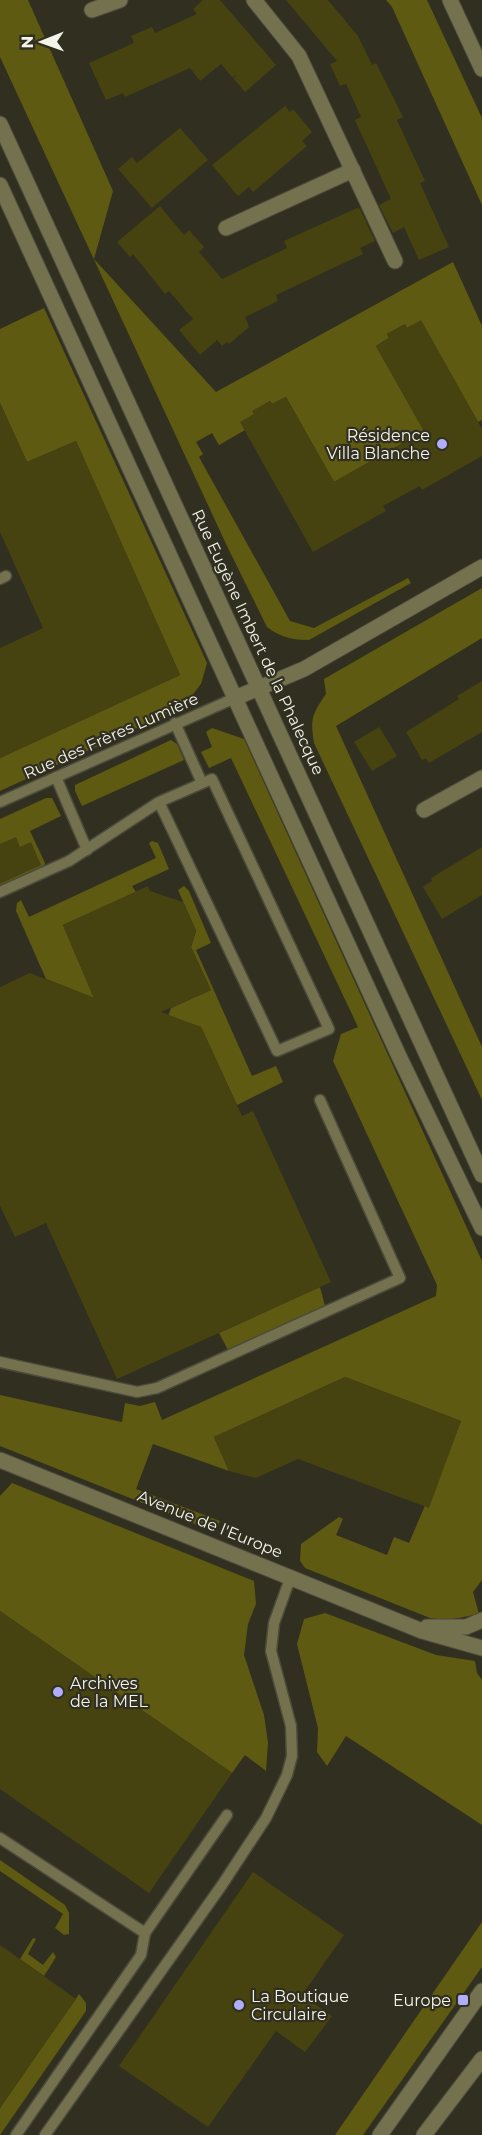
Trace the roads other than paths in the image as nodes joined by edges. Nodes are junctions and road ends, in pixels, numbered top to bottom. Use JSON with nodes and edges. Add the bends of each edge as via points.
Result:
{"nodes":[{"id":1,"x":120,"y":0,"type":"edge"},
{"id":2,"x":254,"y":0,"type":"edge"},
{"id":3,"x":450,"y":0,"type":"edge"},
{"id":4,"x":92,"y":10,"type":"dead end"},
{"id":5,"x":482,"y":69,"type":"edge"},
{"id":6,"x":0,"y":124,"type":"edge"},
{"id":7,"x":4,"y":145,"type":"edge"},
{"id":8,"x":353,"y":170,"type":"junction"},
{"id":9,"x":0,"y":185,"type":"edge"},
{"id":10,"x":226,"y":228,"type":"dead end"},
{"id":11,"x":394,"y":261,"type":"dead end"},
{"id":12,"x":482,"y":567,"type":"edge"},
{"id":13,"x":259,"y":688,"type":"junction"},
{"id":14,"x":235,"y":698,"type":"junction"},
{"id":15,"x":176,"y":723,"type":"junction"},
{"id":16,"x":56,"y":777,"type":"junction"},
{"id":17,"x":482,"y":778,"type":"edge"},
{"id":18,"x":201,"y":783,"type":"junction"},
{"id":19,"x":0,"y":802,"type":"edge"},
{"id":20,"x":159,"y":802,"type":"junction"},
{"id":21,"x":424,"y":810,"type":"dead end"},
{"id":22,"x":87,"y":850,"type":"junction"},
{"id":23,"x":0,"y":892,"type":"edge"},
{"id":24,"x":320,"y":1100,"type":"dead end"},
{"id":25,"x":482,"y":1174,"type":"edge"},
{"id":26,"x":482,"y":1228,"type":"edge"},
{"id":27,"x":0,"y":1362,"type":"edge"},
{"id":28,"x":2,"y":1465,"type":"edge"},
{"id":29,"x":291,"y":1576,"type":"junction"},
{"id":30,"x":482,"y":1620,"type":"edge"},
{"id":31,"x":406,"y":1623,"type":"junction"},
{"id":32,"x":482,"y":1648,"type":"edge"},
{"id":33,"x":227,"y":1815,"type":"dead end"},
{"id":34,"x":0,"y":1838,"type":"edge"},
{"id":35,"x":145,"y":1933,"type":"junction"},
{"id":36,"x":482,"y":1991,"type":"edge"},
{"id":37,"x":482,"y":2059,"type":"edge"},
{"id":38,"x":16,"y":2135,"type":"edge"},
{"id":39,"x":45,"y":2135,"type":"edge"},
{"id":40,"x":380,"y":2135,"type":"edge"},
{"id":41,"x":424,"y":2135,"type":"edge"}],
"edges":[{"from":1,"to":4,"type":"street"},
{"from":2,"to":8,"type":"street","via":[[299,56]]},
{"from":3,"to":5,"type":"street"},
{"from":6,"to":7,"type":"street","name":"Rue Eugène Imbert de la Phalecque"},
{"from":7,"to":13,"type":"street","name":"Rue Eugène Imbert de la Phalecque"},
{"from":8,"to":10,"type":"street"},
{"from":8,"to":11,"type":"street"},
{"from":9,"to":14,"type":"street"},
{"from":12,"to":13,"type":"street","via":[[304,669]]},
{"from":13,"to":14,"type":"street"},
{"from":13,"to":25,"type":"street","name":"Rue Eugène Imbert de la Phalecque"},
{"from":14,"to":15,"type":"lane","name":"Rue des Frères Lumière"},
{"from":14,"to":26,"type":"street"},
{"from":15,"to":16,"type":"lane","name":"Rue des Frères Lumière"},
{"from":15,"to":18,"type":"lane"},
{"from":16,"to":19,"type":"lane","name":"Rue des Frères Lumière"},
{"from":16,"to":22,"type":"lane"},
{"from":17,"to":21,"type":"street"},
{"from":18,"to":20,"type":"lane"},
{"from":18,"to":20,"type":"lane","via":[[212,778],[328,1029],[277,1051]]},
{"from":20,"to":22,"type":"lane"},
{"from":22,"to":23,"type":"lane"},
{"from":24,"to":27,"type":"lane","via":[[400,1278],[157,1388],[137,1392]]},
{"from":28,"to":29,"type":"street","name":"Avenue de l'Europe"},
{"from":29,"to":31,"type":"street","name":"Avenue de l'Europe"},
{"from":29,"to":39,"type":"lane","via":[[274,1623],[271,1651],[291,1726],[292,1756],[287,1775],[266,1818],[209,1904]]},
{"from":30,"to":31,"type":"street","name":"Avenue de l'Europe","via":[[447,1629]]},
{"from":31,"to":32,"type":"street","name":"Avenue de l'Europe","via":[[438,1637]]},
{"from":33,"to":35,"type":"lane"},
{"from":34,"to":35,"type":"lane"},
{"from":35,"to":38,"type":"lane","via":[[141,1955]]},
{"from":36,"to":40,"type":"street"},
{"from":37,"to":41,"type":"street"}]}
